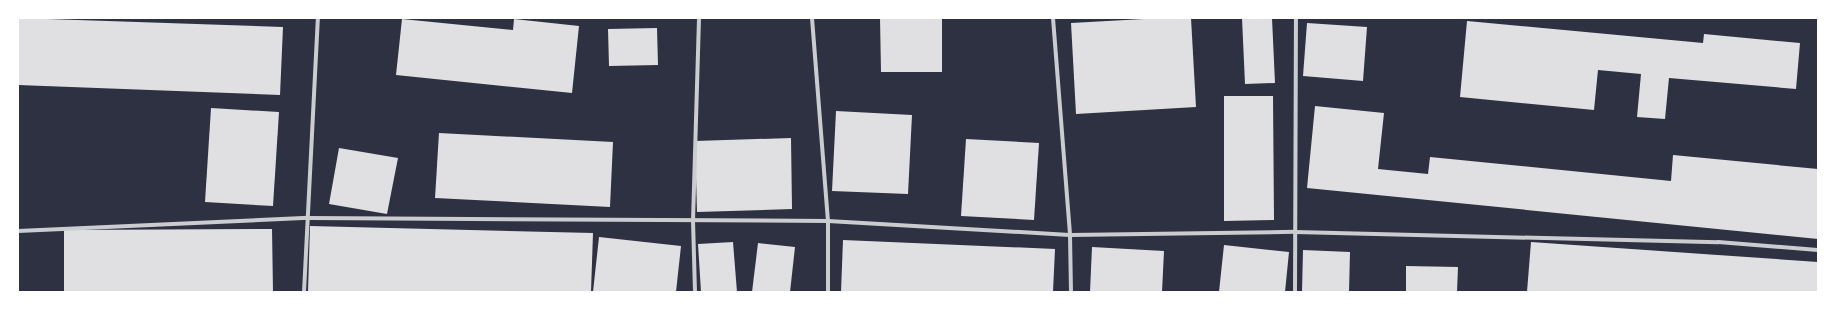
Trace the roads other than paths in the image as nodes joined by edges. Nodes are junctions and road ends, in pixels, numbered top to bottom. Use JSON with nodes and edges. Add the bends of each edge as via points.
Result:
{"nodes":[{"id":1,"x":318,"y":18,"type":"edge"},
{"id":2,"x":699,"y":18,"type":"edge"},
{"id":3,"x":812,"y":18,"type":"edge"},
{"id":4,"x":1053,"y":18,"type":"edge"},
{"id":5,"x":1296,"y":18,"type":"edge"},
{"id":6,"x":309,"y":218,"type":"junction"},
{"id":7,"x":693,"y":221,"type":"junction"},
{"id":8,"x":828,"y":221,"type":"junction"},
{"id":9,"x":18,"y":231,"type":"edge"},
{"id":10,"x":1296,"y":232,"type":"junction"},
{"id":11,"x":1070,"y":235,"type":"junction"},
{"id":12,"x":1818,"y":250,"type":"edge"},
{"id":13,"x":304,"y":292,"type":"edge"},
{"id":14,"x":695,"y":292,"type":"edge"},
{"id":15,"x":828,"y":292,"type":"edge"},
{"id":16,"x":1070,"y":292,"type":"edge"},
{"id":17,"x":1295,"y":292,"type":"edge"}],
"edges":[{"from":1,"to":6,"type":"street"},
{"from":2,"to":7,"type":"street"},
{"from":3,"to":8,"type":"street"},
{"from":4,"to":11,"type":"street"},
{"from":5,"to":10,"type":"street"},
{"from":6,"to":7,"type":"street"},
{"from":6,"to":9,"type":"street"},
{"from":6,"to":13,"type":"street"},
{"from":7,"to":8,"type":"street"},
{"from":7,"to":14,"type":"street"},
{"from":8,"to":11,"type":"street"},
{"from":8,"to":15,"type":"street"},
{"from":10,"to":11,"type":"street"},
{"from":10,"to":12,"type":"street","via":[[1718,242]]},
{"from":10,"to":17,"type":"street"},
{"from":11,"to":16,"type":"street"}]}
